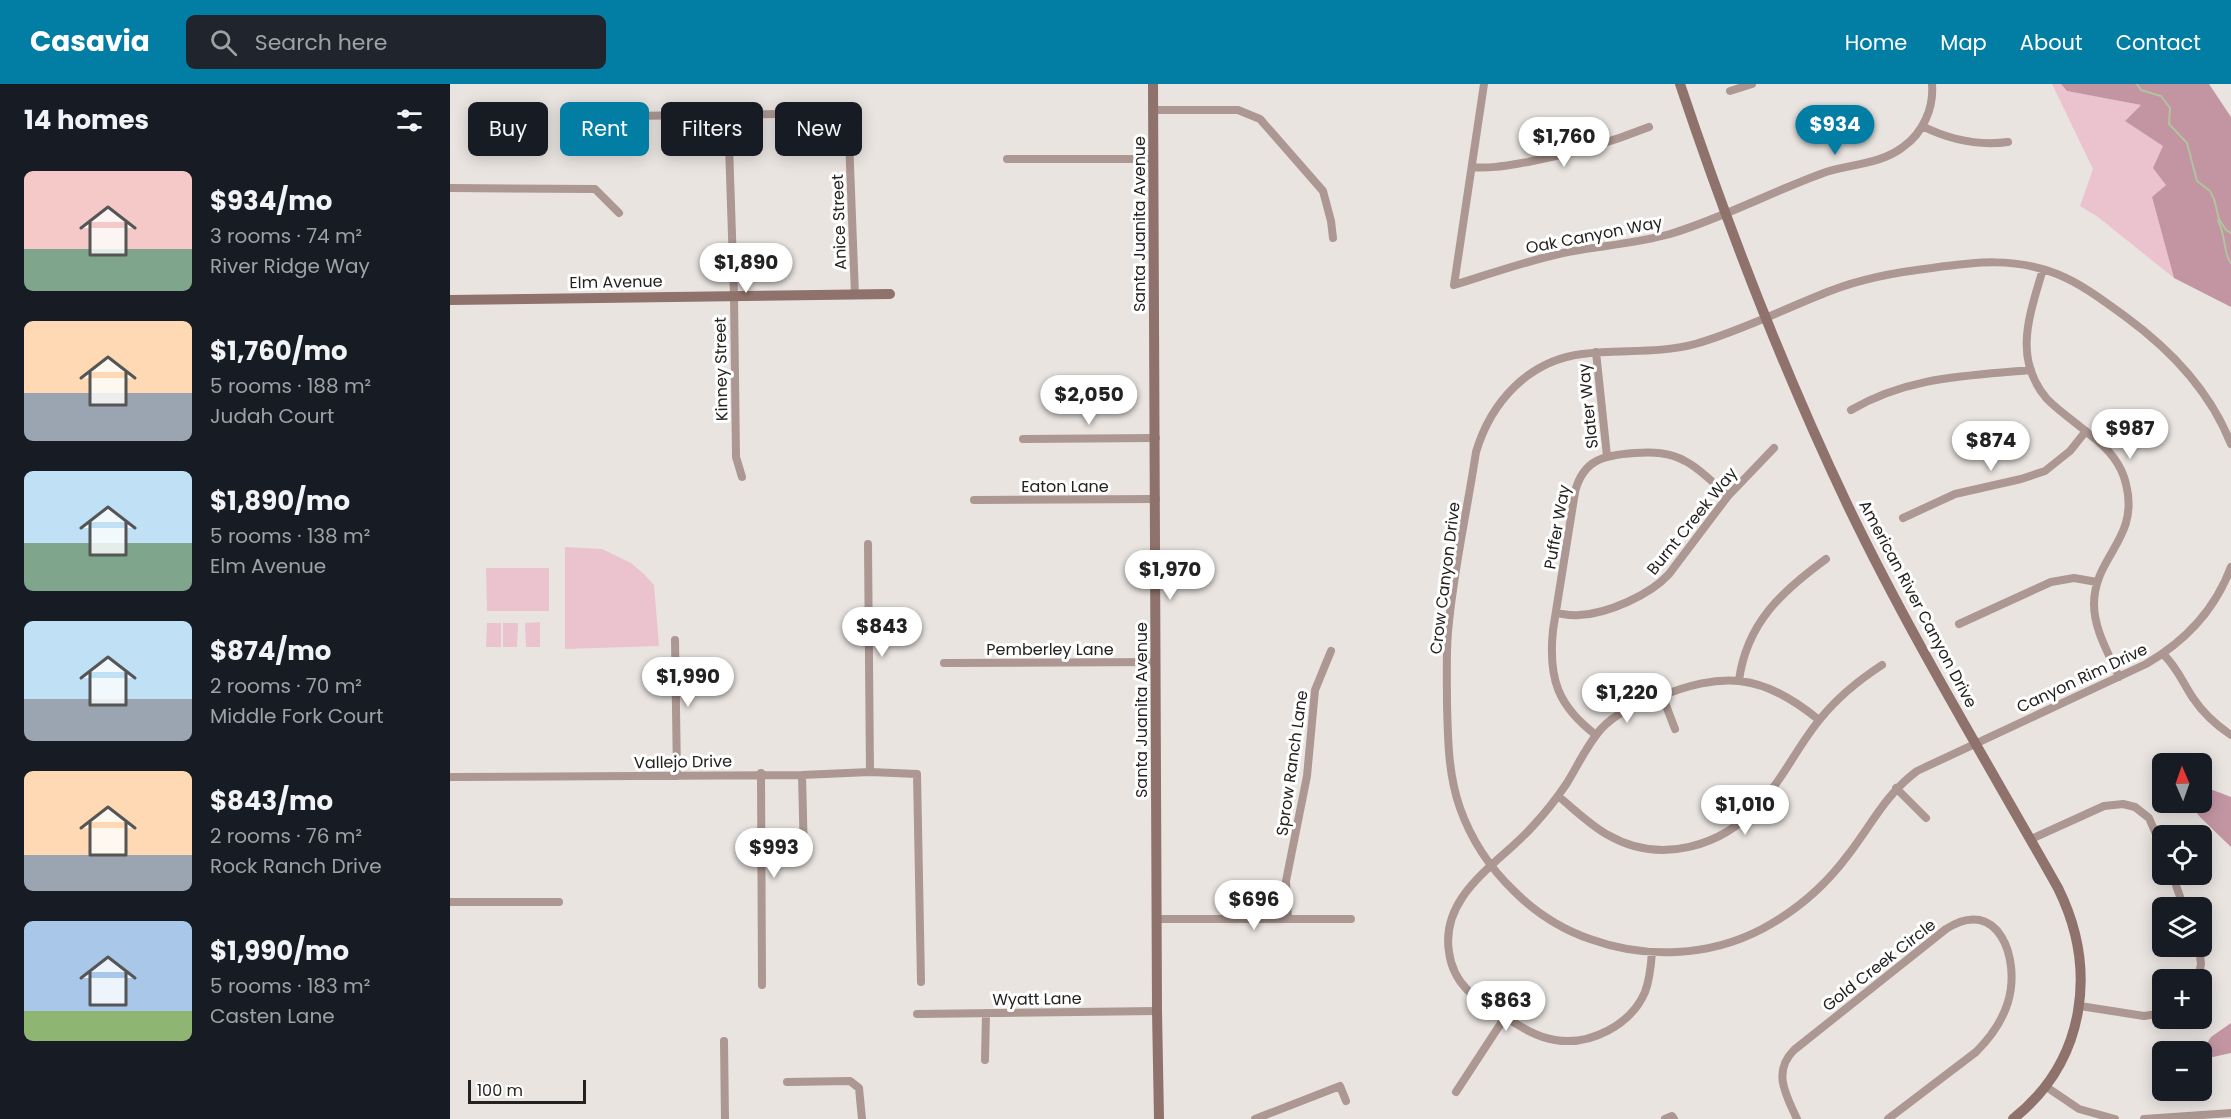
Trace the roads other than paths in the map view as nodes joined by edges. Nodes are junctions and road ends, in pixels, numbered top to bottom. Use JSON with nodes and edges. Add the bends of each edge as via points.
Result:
{"nodes":[{"id":1,"x":1153,"y":84,"type":"edge"},
{"id":2,"x":1485,"y":84,"type":"edge"},
{"id":3,"x":1680,"y":84,"type":"edge"},
{"id":4,"x":1752,"y":84,"type":"edge"},
{"id":5,"x":1932,"y":84,"type":"edge"},
{"id":6,"x":1730,"y":91,"type":"dead end"},
{"id":7,"x":1153,"y":110,"type":"junction"},
{"id":8,"x":763,"y":114,"type":"edge"},
{"id":9,"x":1922,"y":126,"type":"junction"},
{"id":10,"x":1649,"y":127,"type":"dead end"},
{"id":11,"x":2008,"y":142,"type":"dead end"},
{"id":12,"x":729,"y":156,"type":"edge"},
{"id":13,"x":1007,"y":159,"type":"dead end"},
{"id":14,"x":1153,"y":159,"type":"junction"},
{"id":15,"x":1472,"y":167,"type":"junction"},
{"id":16,"x":450,"y":188,"type":"edge"},
{"id":17,"x":619,"y":213,"type":"dead end"},
{"id":18,"x":1726,"y":213,"type":"junction"},
{"id":19,"x":1333,"y":238,"type":"dead end"},
{"id":20,"x":2043,"y":269,"type":"junction"},
{"id":21,"x":891,"y":294,"type":"dead end"},
{"id":22,"x":734,"y":295,"type":"junction"},
{"id":23,"x":855,"y":295,"type":"junction"},
{"id":24,"x":450,"y":300,"type":"edge"},
{"id":25,"x":1765,"y":317,"type":"junction"},
{"id":26,"x":1596,"y":352,"type":"junction"},
{"id":27,"x":2031,"y":370,"type":"junction"},
{"id":28,"x":1851,"y":410,"type":"dead end"},
{"id":29,"x":2086,"y":431,"type":"junction"},
{"id":30,"x":1156,"y":438,"type":"junction"},
{"id":31,"x":1023,"y":439,"type":"dead end"},
{"id":32,"x":2231,"y":442,"type":"edge"},
{"id":33,"x":1774,"y":448,"type":"dead end"},
{"id":34,"x":1607,"y":456,"type":"junction"},
{"id":35,"x":742,"y":477,"type":"dead end"},
{"id":36,"x":1728,"y":496,"type":"junction"},
{"id":37,"x":1156,"y":499,"type":"junction"},
{"id":38,"x":974,"y":500,"type":"dead end"},
{"id":39,"x":1903,"y":518,"type":"dead end"},
{"id":40,"x":868,"y":544,"type":"dead end"},
{"id":41,"x":1826,"y":559,"type":"dead end"},
{"id":42,"x":2230,"y":573,"type":"edge"},
{"id":43,"x":2097,"y":582,"type":"junction"},
{"id":44,"x":1556,"y":613,"type":"junction"},
{"id":45,"x":1959,"y":624,"type":"dead end"},
{"id":46,"x":675,"y":640,"type":"dead end"},
{"id":47,"x":1331,"y":651,"type":"dead end"},
{"id":48,"x":2163,"y":654,"type":"junction"},
{"id":49,"x":1156,"y":662,"type":"junction"},
{"id":50,"x":944,"y":663,"type":"dead end"},
{"id":51,"x":1882,"y":665,"type":"dead end"},
{"id":52,"x":2119,"y":677,"type":"junction"},
{"id":53,"x":1739,"y":680,"type":"junction"},
{"id":54,"x":1662,"y":695,"type":"junction"},
{"id":55,"x":1819,"y":720,"type":"junction"},
{"id":56,"x":1675,"y":729,"type":"dead end"},
{"id":57,"x":1596,"y":735,"type":"junction"},
{"id":58,"x":2231,"y":735,"type":"edge"},
{"id":59,"x":1976,"y":742,"type":"junction"},
{"id":60,"x":870,"y":772,"type":"junction"},
{"id":61,"x":761,"y":773,"type":"junction"},
{"id":62,"x":802,"y":775,"type":"junction"},
{"id":63,"x":677,"y":776,"type":"junction"},
{"id":64,"x":450,"y":777,"type":"edge"},
{"id":65,"x":1896,"y":788,"type":"junction"},
{"id":66,"x":1558,"y":796,"type":"junction"},
{"id":67,"x":1926,"y":818,"type":"dead end"},
{"id":68,"x":2152,"y":825,"type":"edge"},
{"id":69,"x":2031,"y":839,"type":"junction"},
{"id":70,"x":804,"y":857,"type":"dead end"},
{"id":71,"x":1491,"y":867,"type":"junction"},
{"id":72,"x":450,"y":902,"type":"edge"},
{"id":73,"x":559,"y":902,"type":"dead end"},
{"id":74,"x":1288,"y":918,"type":"junction"},
{"id":75,"x":1157,"y":919,"type":"junction"},
{"id":76,"x":1351,"y":919,"type":"dead end"},
{"id":77,"x":1652,"y":952,"type":"junction"},
{"id":78,"x":921,"y":982,"type":"dead end"},
{"id":79,"x":762,"y":985,"type":"dead end"},
{"id":80,"x":2079,"y":1006,"type":"junction"},
{"id":81,"x":1157,"y":1011,"type":"junction"},
{"id":82,"x":986,"y":1013,"type":"junction"},
{"id":83,"x":917,"y":1014,"type":"dead end"},
{"id":84,"x":2152,"y":1015,"type":"edge"},
{"id":85,"x":1505,"y":1017,"type":"junction"},
{"id":86,"x":724,"y":1041,"type":"dead end"},
{"id":87,"x":985,"y":1060,"type":"dead end"},
{"id":88,"x":787,"y":1082,"type":"dead end"},
{"id":89,"x":2045,"y":1086,"type":"junction"},
{"id":90,"x":1456,"y":1092,"type":"dead end"},
{"id":91,"x":1346,"y":1101,"type":"dead end"},
{"id":92,"x":2231,"y":1113,"type":"edge"},
{"id":93,"x":1268,"y":1116,"type":"edge"},
{"id":94,"x":2199,"y":1117,"type":"edge"},
{"id":95,"x":2102,"y":1118,"type":"edge"},
{"id":96,"x":726,"y":1119,"type":"edge"},
{"id":97,"x":862,"y":1119,"type":"edge"},
{"id":98,"x":1159,"y":1119,"type":"edge"},
{"id":99,"x":1255,"y":1119,"type":"edge"},
{"id":100,"x":1665,"y":1119,"type":"edge"},
{"id":101,"x":1674,"y":1119,"type":"edge"},
{"id":102,"x":1797,"y":1119,"type":"edge"},
{"id":103,"x":1888,"y":1119,"type":"edge"},
{"id":104,"x":2013,"y":1119,"type":"edge"},
{"id":105,"x":2115,"y":1119,"type":"edge"},
{"id":106,"x":2144,"y":1119,"type":"edge"}],
"edges":[{"from":1,"to":7,"type":"street","name":"Santa Juanita Avenue"},
{"from":2,"to":15,"type":"street","name":"Oak Canyon Way"},
{"from":3,"to":18,"type":"street","name":"American River Canyon Drive"},
{"from":4,"to":6,"type":"street"},
{"from":5,"to":9,"type":"street","via":[[1931,102]]},
{"from":7,"to":14,"type":"street","name":"Santa Juanita Avenue"},
{"from":7,"to":19,"type":"street","via":[[1238,110],[1260,119],[1323,190]]},
{"from":8,"to":23,"type":"street","name":"Anice Street","via":[[848,113]]},
{"from":9,"to":11,"type":"street","via":[[1966,142]]},
{"from":9,"to":18,"type":"street","via":[[1891,155],[1825,173]]},
{"from":10,"to":15,"type":"street","via":[[1564,155]]},
{"from":12,"to":22,"type":"street","name":"Kinney Street"},
{"from":13,"to":14,"type":"street"},
{"from":14,"to":30,"type":"street","name":"Santa Juanita Avenue"},
{"from":15,"to":18,"type":"street","name":"Oak Canyon Way","via":[[1454,285],[1535,259],[1650,240]]},
{"from":16,"to":17,"type":"street","via":[[595,189]]},
{"from":18,"to":25,"type":"street","name":"American River Canyon Drive"},
{"from":20,"to":25,"type":"street","via":[[1993,261],[1892,273],[1853,282]]},
{"from":20,"to":27,"type":"street","via":[[2027,326]]},
{"from":20,"to":32,"type":"street","via":[[2091,292],[2160,343],[2200,388]]},
{"from":21,"to":23,"type":"street","name":"Elm Avenue"},
{"from":22,"to":23,"type":"street","name":"Elm Avenue"},
{"from":22,"to":24,"type":"street","name":"Elm Avenue"},
{"from":22,"to":35,"type":"street","name":"Kinney Street","via":[[736,457]]},
{"from":25,"to":26,"type":"street","name":"Crow Canyon Drive","via":[[1686,346]]},
{"from":25,"to":59,"type":"street","name":"American River Canyon Drive","via":[[1849,508]]},
{"from":26,"to":34,"type":"street","name":"Slater Way"},
{"from":26,"to":71,"type":"street","name":"Crow Canyon Drive","via":[[1555,361],[1521,380],[1490,415],[1476,452],[1448,630],[1448,741],[1460,807]]},
{"from":27,"to":28,"type":"street","via":[[1923,381],[1883,393]]},
{"from":27,"to":29,"type":"street","via":[[2047,398]]},
{"from":29,"to":39,"type":"street","via":[[2070,451],[2045,471],[1955,494]]},
{"from":29,"to":43,"type":"street","via":[[2113,456],[2128,498],[2124,532]]},
{"from":30,"to":31,"type":"street"},
{"from":30,"to":37,"type":"street","name":"Santa Juanita Avenue"},
{"from":33,"to":36,"type":"street","name":"Burnt Creek Way"},
{"from":34,"to":36,"type":"street","via":[[1653,452],[1676,457],[1697,468]]},
{"from":34,"to":44,"type":"street","name":"Puffer Way","via":[[1586,469],[1576,486]]},
{"from":36,"to":44,"type":"street","name":"Burnt Creek Way","via":[[1669,574],[1651,590],[1587,614]]},
{"from":37,"to":38,"type":"street","name":"Eaton Lane"},
{"from":37,"to":49,"type":"street","name":"Santa Juanita Avenue"},
{"from":40,"to":60,"type":"street"},
{"from":41,"to":53,"type":"street","via":[[1783,593],[1758,624],[1744,654]]},
{"from":42,"to":48,"type":"street","name":"Canyon Rim Drive","via":[[2206,614]]},
{"from":43,"to":45,"type":"street","via":[[2082,578],[2059,580]]},
{"from":43,"to":52,"type":"street","via":[[2097,626]]},
{"from":44,"to":57,"type":"street","name":"Puffer Way","via":[[1552,653],[1558,689],[1573,716]]},
{"from":46,"to":63,"type":"street"},
{"from":47,"to":74,"type":"street","name":"Sprow Ranch Lane","via":[[1315,690],[1307,776],[1286,881]]},
{"from":48,"to":52,"type":"street","name":"Canyon Rim Drive"},
{"from":48,"to":58,"type":"street","via":[[2195,701]]},
{"from":49,"to":50,"type":"street","name":"Pemberley Lane"},
{"from":49,"to":75,"type":"street","name":"Santa Juanita Avenue"},
{"from":51,"to":55,"type":"street","via":[[1845,693]]},
{"from":52,"to":59,"type":"street","name":"Canyon Rim Drive"},
{"from":53,"to":54,"type":"street","via":[[1699,682]]},
{"from":53,"to":55,"type":"street","via":[[1779,692]]},
{"from":54,"to":56,"type":"street"},
{"from":54,"to":57,"type":"street","via":[[1620,713]]},
{"from":55,"to":66,"type":"street","via":[[1761,804],[1726,833],[1696,846],[1654,850],[1620,841],[1599,830]]},
{"from":57,"to":66,"type":"street"},
{"from":59,"to":65,"type":"street","name":"Crow Canyon Drive","via":[[1930,763]]},
{"from":59,"to":69,"type":"street","name":"American River Canyon Drive"},
{"from":60,"to":62,"type":"street","name":"Vallejo Drive"},
{"from":60,"to":78,"type":"street","name":"Vallejo Drive","via":[[917,774]]},
{"from":61,"to":62,"type":"street","name":"Vallejo Drive"},
{"from":61,"to":63,"type":"street","name":"Vallejo Drive"},
{"from":61,"to":79,"type":"street"},
{"from":62,"to":70,"type":"street"},
{"from":63,"to":64,"type":"street","name":"Vallejo Drive"},
{"from":65,"to":67,"type":"street"},
{"from":65,"to":77,"type":"street","name":"Crow Canyon Drive","via":[[1832,875],[1780,919],[1725,944]]},
{"from":66,"to":71,"type":"street"},
{"from":68,"to":69,"type":"street","via":[[2134,807],[2104,806]]},
{"from":69,"to":80,"type":"street","name":"American River Canyon Drive","via":[[2074,926],[2081,963]]},
{"from":71,"to":77,"type":"street","name":"Crow Canyon Drive","via":[[1520,897],[1564,928],[1613,946]]},
{"from":71,"to":85,"type":"street","via":[[1457,904],[1449,927],[1448,950],[1455,973],[1468,993]]},
{"from":72,"to":73,"type":"street"},
{"from":74,"to":75,"type":"street"},
{"from":74,"to":76,"type":"street"},
{"from":75,"to":81,"type":"street","name":"Santa Juanita Avenue"},
{"from":77,"to":85,"type":"street","via":[[1650,974],[1639,1003],[1623,1020],[1602,1033],[1578,1041],[1554,1040]]},
{"from":80,"to":84,"type":"street"},
{"from":80,"to":89,"type":"street","name":"American River Canyon Drive","via":[[2072,1038]]},
{"from":81,"to":82,"type":"street","name":"Wyatt Lane"},
{"from":81,"to":98,"type":"street","name":"Santa Juanita Avenue"},
{"from":82,"to":83,"type":"street","name":"Wyatt Lane"},
{"from":82,"to":87,"type":"street"},
{"from":85,"to":90,"type":"street"},
{"from":86,"to":96,"type":"street"},
{"from":88,"to":97,"type":"street","via":[[850,1081],[859,1088]]},
{"from":89,"to":95,"type":"street","via":[[2079,1109]]},
{"from":89,"to":104,"type":"street","name":"American River Canyon Drive"},
{"from":91,"to":93,"type":"street","via":[[1340,1086]]},
{"from":92,"to":94,"type":"street"},
{"from":93,"to":99,"type":"street"},
{"from":94,"to":106,"type":"street"},
{"from":95,"to":105,"type":"street"},
{"from":100,"to":101,"type":"street"},
{"from":102,"to":103,"type":"street","name":"Gold Creek Circle","via":[[1782,1080],[1784,1064],[1794,1050],[1946,929],[1968,920],[1987,924],[2005,940],[2011,959],[2012,987],[2002,1020],[1976,1052]]}]}
